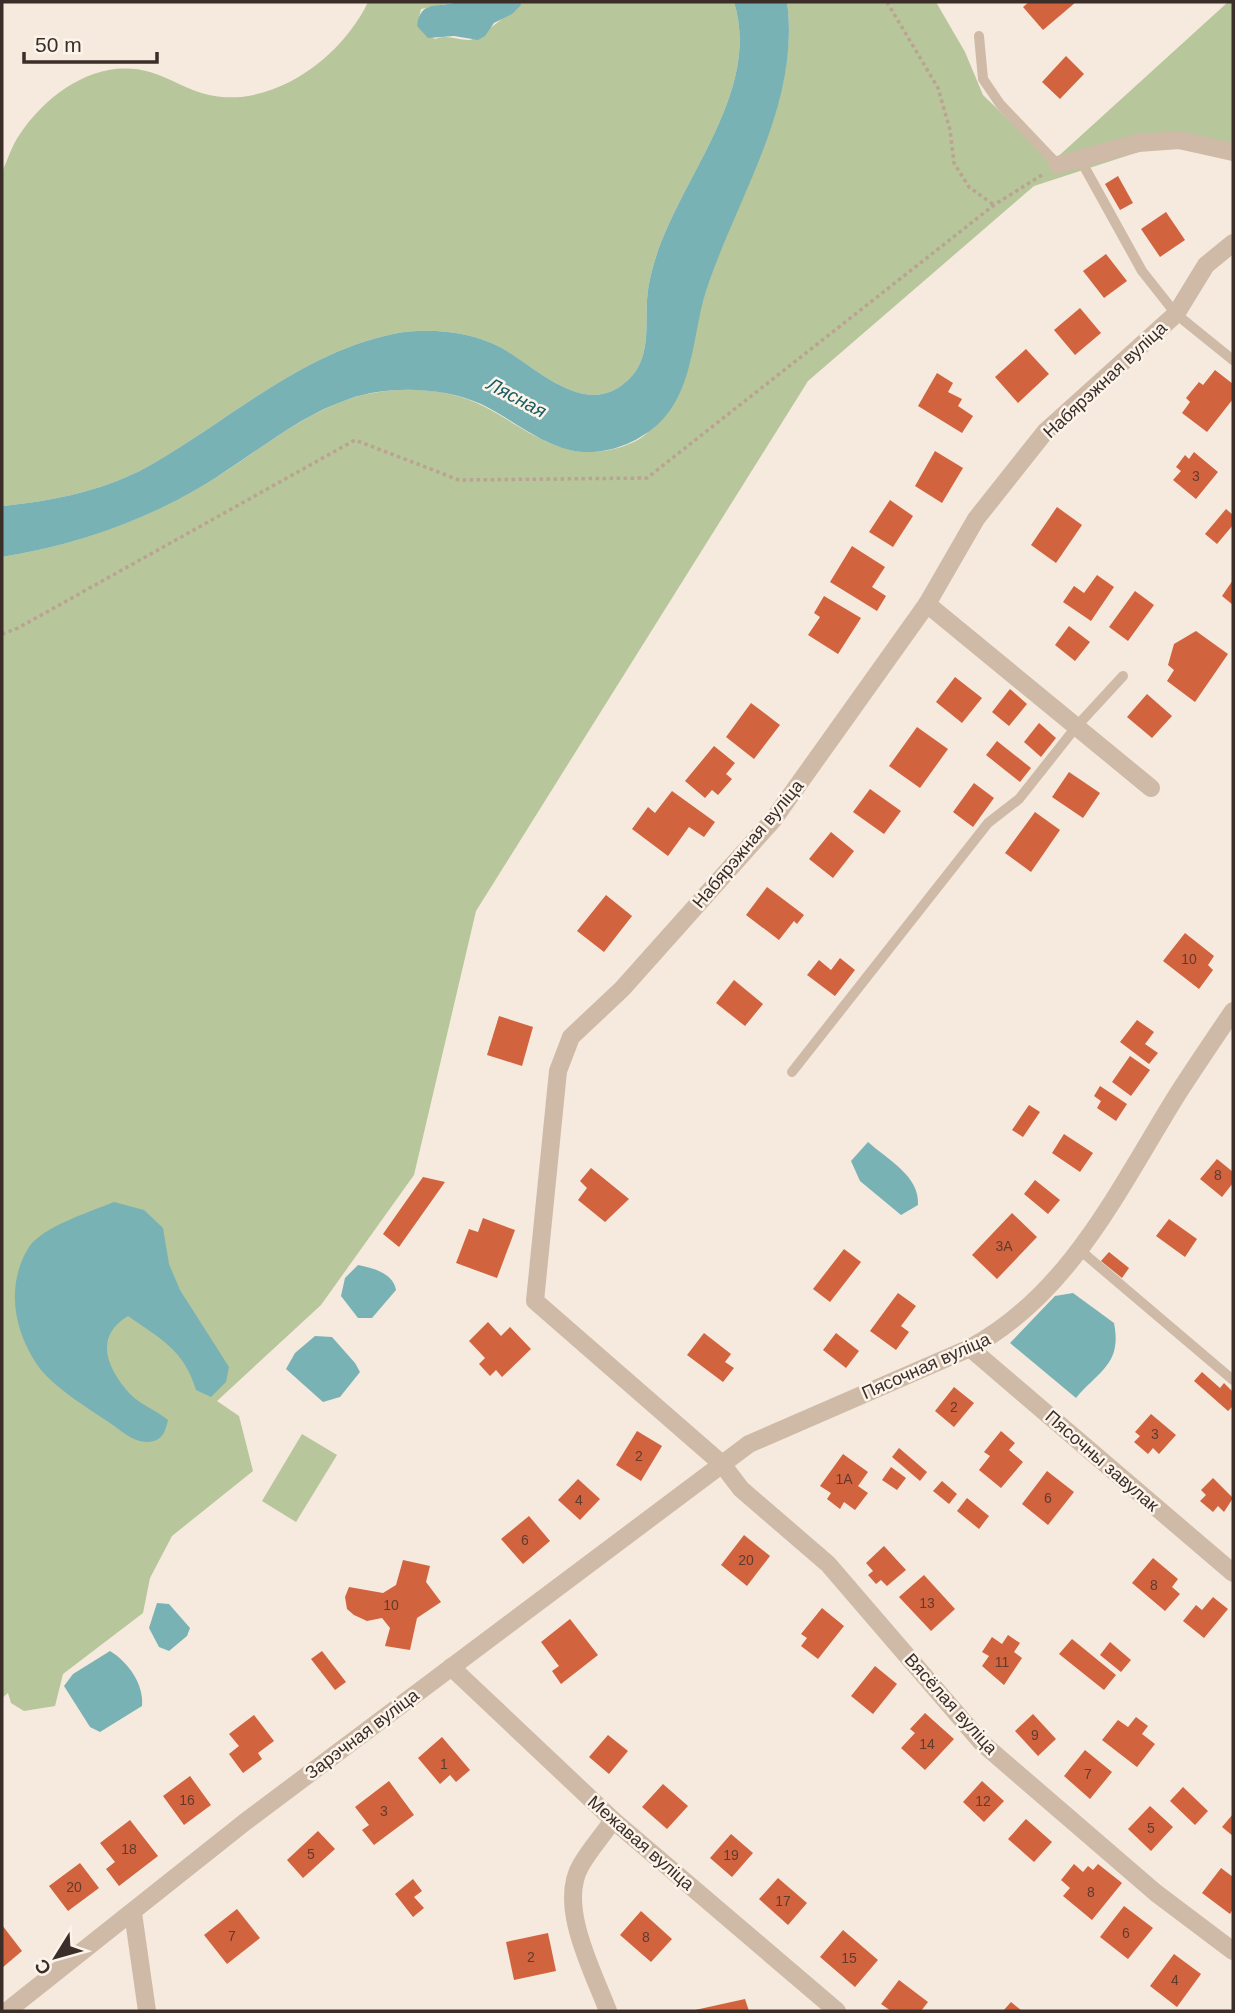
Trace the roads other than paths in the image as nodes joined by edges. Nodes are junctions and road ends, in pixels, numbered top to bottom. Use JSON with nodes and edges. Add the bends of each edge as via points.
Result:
{"nodes":[{"id":1,"x":979,"y":36,"type":"dead end"},
{"id":2,"x":1233,"y":152,"type":"edge"},
{"id":3,"x":1080,"y":159,"type":"junction"},
{"id":4,"x":1058,"y":164,"type":"joint"},
{"id":5,"x":1233,"y":243,"type":"edge"},
{"id":6,"x":1175,"y":314,"type":"junction"},
{"id":7,"x":1233,"y":360,"type":"edge"},
{"id":8,"x":927,"y":604,"type":"junction"},
{"id":9,"x":1123,"y":676,"type":"dead end"},
{"id":10,"x":1076,"y":727,"type":"junction"},
{"id":11,"x":1152,"y":788,"type":"dead end"},
{"id":12,"x":1233,"y":1011,"type":"edge"},
{"id":13,"x":792,"y":1072,"type":"dead end"},
{"id":14,"x":1081,"y":1251,"type":"junction"},
{"id":15,"x":971,"y":1348,"type":"junction"},
{"id":16,"x":1233,"y":1380,"type":"edge"},
{"id":17,"x":722,"y":1464,"type":"junction"},
{"id":18,"x":1233,"y":1573,"type":"edge"},
{"id":19,"x":451,"y":1667,"type":"junction"},
{"id":20,"x":613,"y":1820,"type":"junction"},
{"id":21,"x":133,"y":1913,"type":"junction"},
{"id":22,"x":1233,"y":1951,"type":"edge"},
{"id":23,"x":7,"y":2011,"type":"edge"},
{"id":24,"x":147,"y":2011,"type":"edge"},
{"id":25,"x":608,"y":2011,"type":"edge"},
{"id":26,"x":837,"y":2011,"type":"edge"}],
"edges":[{"from":1,"to":4,"type":"lane","via":[[983,79],[1000,104]]},
{"from":2,"to":3,"type":"street","via":[[1180,140],[1138,143]]},
{"from":3,"to":4,"type":"street"},
{"from":3,"to":6,"type":"lane","via":[[1142,271]]},
{"from":5,"to":6,"type":"street","name":"Набярэжная вуліца","via":[[1206,265]]},
{"from":6,"to":7,"type":"lane"},
{"from":6,"to":8,"type":"street","name":"Набярэжная вуліца","via":[[1045,432],[976,519]]},
{"from":8,"to":10,"type":"street"},
{"from":8,"to":17,"type":"street","name":"Набярэжная вуліца","via":[[773,820],[622,989],[571,1037],[558,1071],[535,1301]]},
{"from":9,"to":10,"type":"lane"},
{"from":10,"to":11,"type":"street"},
{"from":10,"to":13,"type":"lane","via":[[1019,799],[988,823]]},
{"from":12,"to":14,"type":"street","name":"Пясочная вуліца"},
{"from":14,"to":15,"type":"street","name":"Пясочная вуліца","via":[[1006,1327]]},
{"from":14,"to":16,"type":"lane"},
{"from":15,"to":17,"type":"street","name":"Пясочная вуліца","via":[[749,1444]]},
{"from":15,"to":18,"type":"street","name":"Пясочны завулак"},
{"from":17,"to":19,"type":"street","name":"Зарэчная вуліца"},
{"from":17,"to":22,"type":"street","name":"Вясёлая вуліца","via":[[741,1489],[828,1564],[982,1743],[1156,1893]]},
{"from":19,"to":20,"type":"street","name":"Межавая вуліца"},
{"from":19,"to":21,"type":"street","name":"Зарэчная вуліца"},
{"from":20,"to":25,"type":"street","via":[[579,1866],[570,1894],[575,1921]]},
{"from":20,"to":26,"type":"street","name":"Межавая вуліца"},
{"from":21,"to":23,"type":"street","name":"Зарэчная вуліца"},
{"from":21,"to":24,"type":"street"}]}
